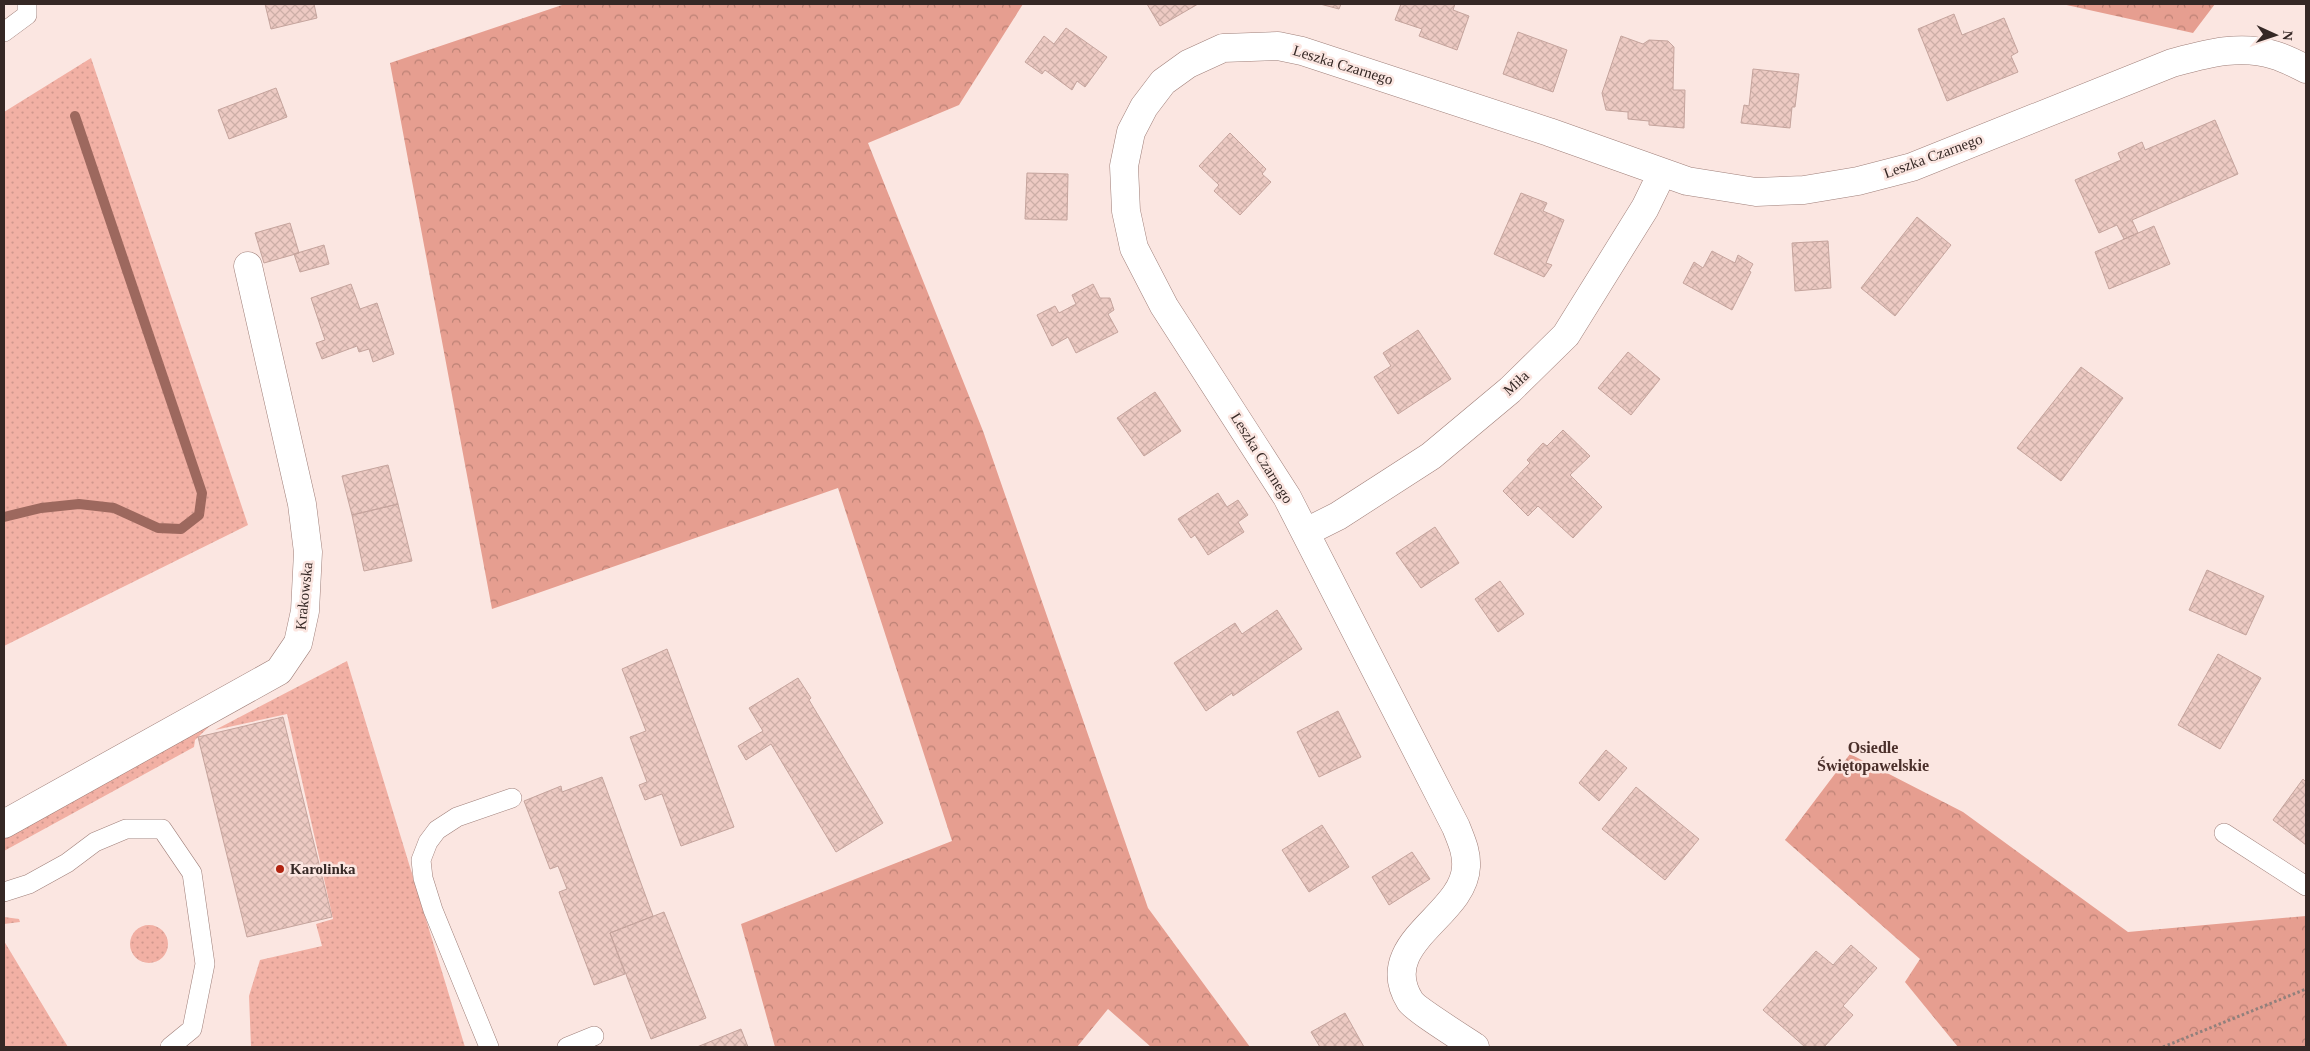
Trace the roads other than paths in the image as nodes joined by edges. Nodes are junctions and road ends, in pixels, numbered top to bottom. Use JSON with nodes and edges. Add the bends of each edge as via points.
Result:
{"nodes":[{"id":1,"x":27,"y":4,"type":"edge"},
{"id":2,"x":4,"y":32,"type":"edge"},
{"id":3,"x":2306,"y":69,"type":"edge"},
{"id":4,"x":1662,"y":172,"type":"junction"},
{"id":5,"x":248,"y":266,"type":"dead end"},
{"id":6,"x":1306,"y":532,"type":"junction"},
{"id":7,"x":512,"y":798,"type":"dead end"},
{"id":8,"x":4,"y":824,"type":"edge"},
{"id":9,"x":2224,"y":833,"type":"dead end"},
{"id":10,"x":2306,"y":886,"type":"edge"},
{"id":11,"x":4,"y":892,"type":"edge"},
{"id":12,"x":594,"y":1036,"type":"dead end"},
{"id":13,"x":170,"y":1047,"type":"edge"},
{"id":14,"x":489,"y":1047,"type":"edge"},
{"id":15,"x":567,"y":1047,"type":"edge"},
{"id":16,"x":1475,"y":1047,"type":"edge"}],
"edges":[{"from":1,"to":2,"type":"lane","via":[[27,15]]},
{"from":3,"to":4,"type":"street","name":"Leszka Czarnego","via":[[2274,55],[2243,49],[2180,61],[1912,167],[1822,187],[1756,192],[1687,181]]},
{"from":4,"to":6,"type":"street","name":"Miła","via":[[1645,208],[1566,335],[1510,390],[1431,456],[1338,516]]},
{"from":4,"to":6,"type":"street","name":"Leszka Czarnego","via":[[1540,129],[1278,46],[1223,48],[1188,64],[1163,82],[1144,107],[1131,132],[1124,166],[1126,211],[1134,248],[1164,306],[1287,497]]},
{"from":5,"to":8,"type":"street","name":"Krakowska","via":[[302,504],[308,552],[305,611],[298,643],[279,670]]},
{"from":6,"to":16,"type":"street","name":"Leszka Czarnego","via":[[1466,852],[1466,869],[1460,889],[1404,956],[1400,971],[1410,1002]]},
{"from":7,"to":14,"type":"lane","via":[[457,817],[437,830],[421,860],[433,910]]},
{"from":9,"to":10,"type":"lane"},
{"from":11,"to":13,"type":"lane","via":[[29,884],[67,863],[95,842],[126,829],[162,829],[192,873],[205,964],[192,1029]]},
{"from":12,"to":15,"type":"lane"}]}
